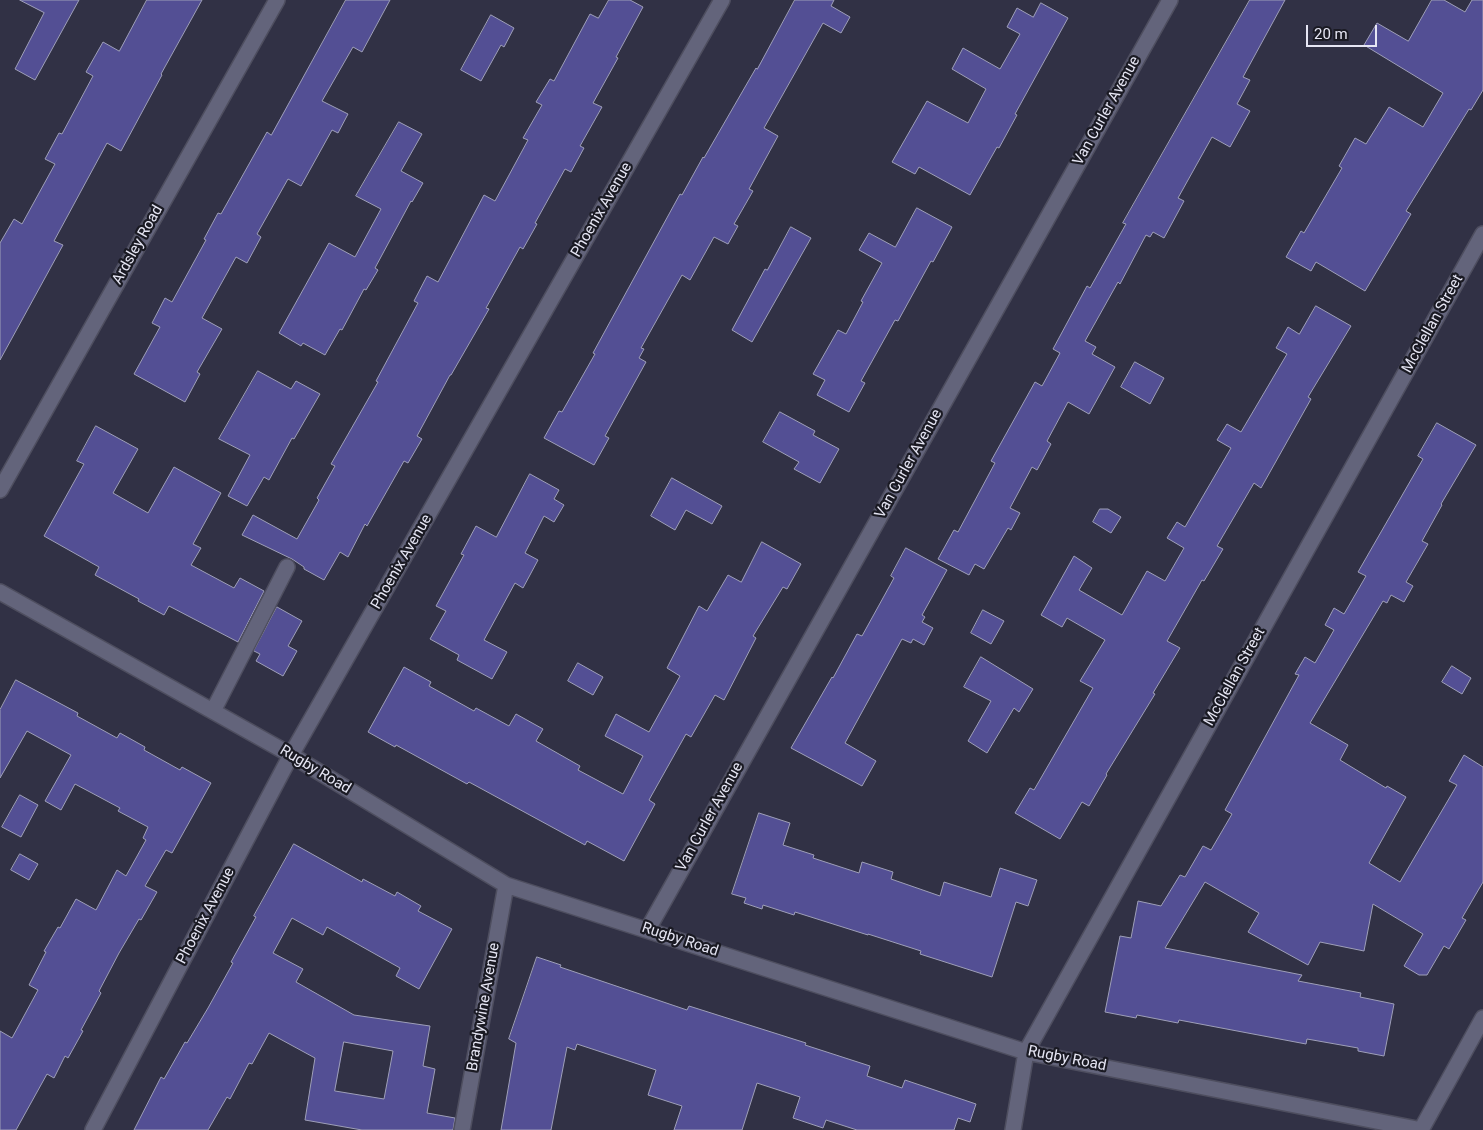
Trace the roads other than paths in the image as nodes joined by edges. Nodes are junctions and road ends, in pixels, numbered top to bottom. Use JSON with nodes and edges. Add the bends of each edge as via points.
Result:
{"nodes":[{"id":1,"x":277,"y":0,"type":"edge"},
{"id":2,"x":722,"y":0,"type":"edge"},
{"id":3,"x":1170,"y":0,"type":"edge"},
{"id":4,"x":1483,"y":234,"type":"edge"},
{"id":5,"x":0,"y":490,"type":"edge"},
{"id":6,"x":287,"y":567,"type":"dead end"},
{"id":7,"x":0,"y":592,"type":"edge"},
{"id":8,"x":213,"y":711,"type":"junction"},
{"id":9,"x":291,"y":755,"type":"junction"},
{"id":10,"x":506,"y":885,"type":"junction"},
{"id":11,"x":648,"y":929,"type":"junction"},
{"id":12,"x":1483,"y":1018,"type":"edge"},
{"id":13,"x":1026,"y":1052,"type":"junction"},
{"id":14,"x":93,"y":1130,"type":"edge"},
{"id":15,"x":462,"y":1130,"type":"edge"},
{"id":16,"x":1013,"y":1130,"type":"edge"},
{"id":17,"x":1421,"y":1130,"type":"edge"}],
"edges":[{"from":1,"to":5,"type":"street","name":"Ardsley Road"},
{"from":2,"to":9,"type":"street","name":"Phoenix Avenue"},
{"from":3,"to":11,"type":"street","name":"Van Curler Avenue"},
{"from":4,"to":13,"type":"street","name":"McClellan Street"},
{"from":6,"to":8,"type":"street"},
{"from":7,"to":8,"type":"street","name":"Rugby Road"},
{"from":8,"to":9,"type":"street","name":"Rugby Road"},
{"from":9,"to":10,"type":"street","name":"Rugby Road"},
{"from":9,"to":14,"type":"street","name":"Phoenix Avenue"},
{"from":10,"to":11,"type":"street","name":"Rugby Road"},
{"from":10,"to":15,"type":"street","name":"Brandywine Avenue"},
{"from":11,"to":13,"type":"street","name":"Rugby Road"},
{"from":12,"to":17,"type":"street"},
{"from":13,"to":16,"type":"street","name":"McClellan Street"},
{"from":13,"to":17,"type":"street","name":"Rugby Road"}]}
